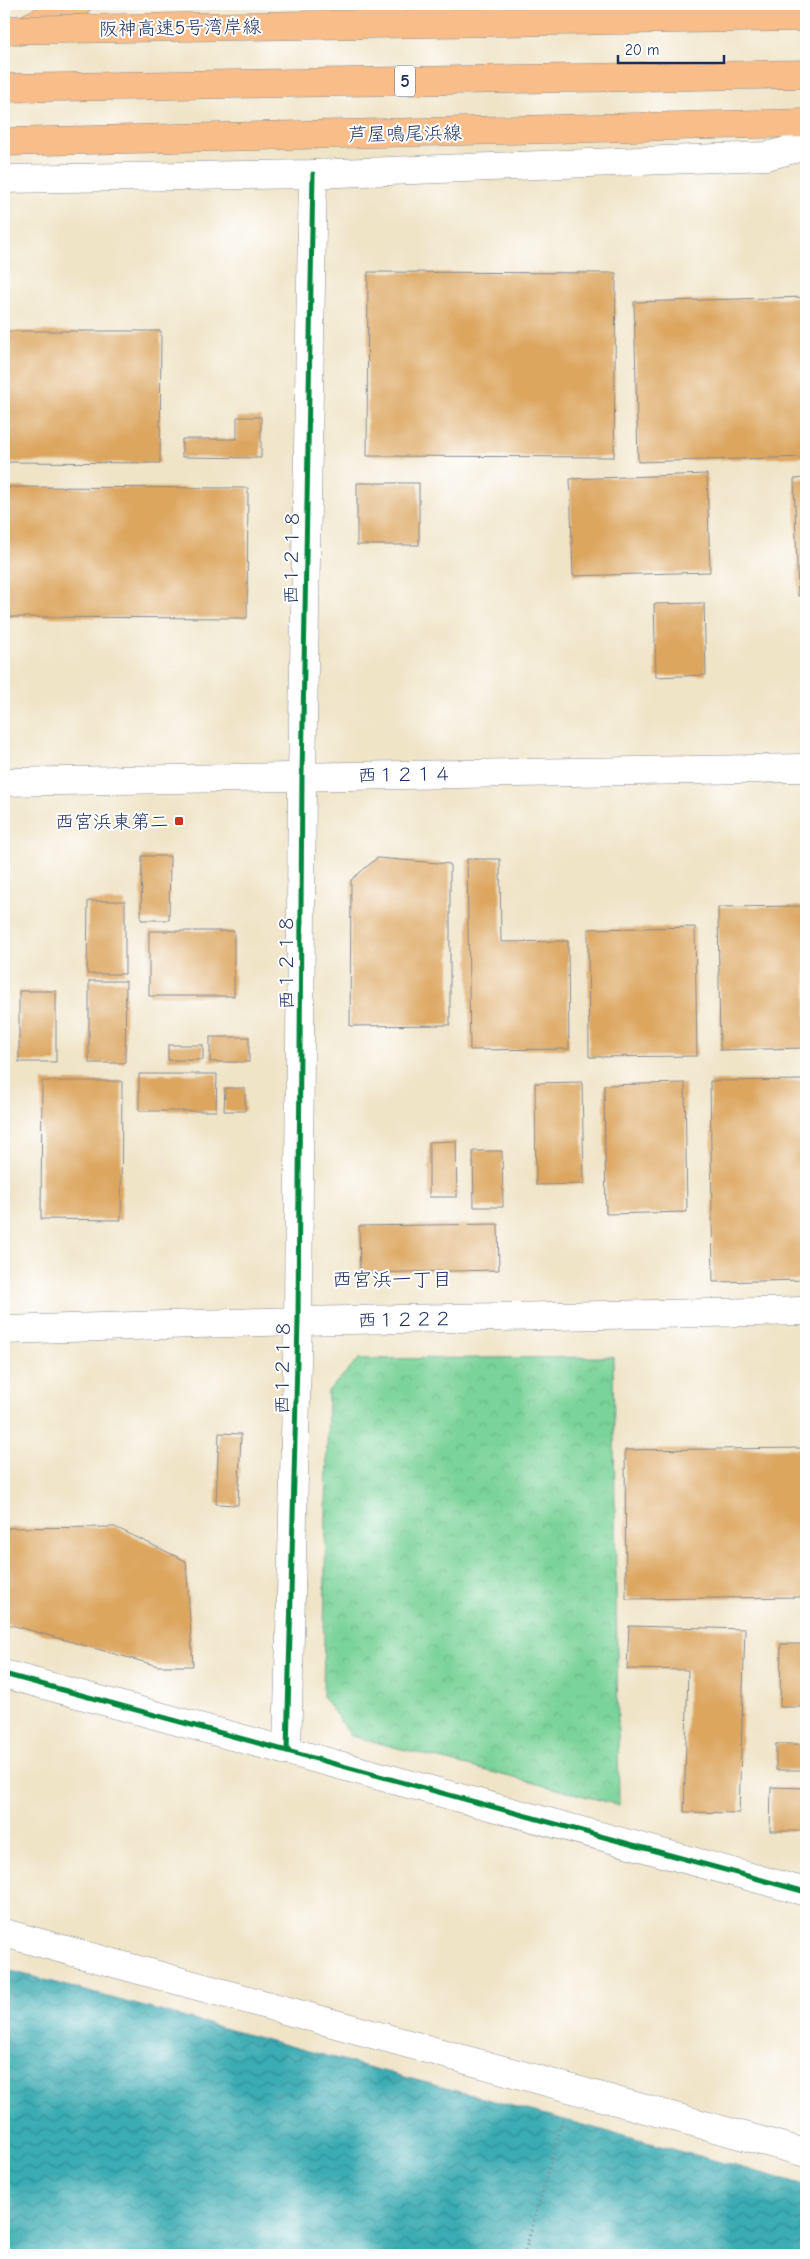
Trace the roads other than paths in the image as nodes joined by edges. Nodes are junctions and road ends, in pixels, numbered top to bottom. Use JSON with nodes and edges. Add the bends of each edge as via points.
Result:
{"nodes":[{"id":1,"x":77,"y":4,"type":"edge"},
{"id":2,"x":806,"y":16,"type":"edge"},
{"id":3,"x":4,"y":30,"type":"edge"},
{"id":4,"x":4,"y":40,"type":"edge"},
{"id":5,"x":806,"y":74,"type":"edge"},
{"id":6,"x":4,"y":88,"type":"edge"},
{"id":7,"x":806,"y":123,"type":"edge"},
{"id":8,"x":4,"y":142,"type":"edge"},
{"id":9,"x":806,"y":146,"type":"edge"},
{"id":10,"x":313,"y":174,"type":"junction"},
{"id":11,"x":4,"y":179,"type":"edge"},
{"id":12,"x":806,"y":768,"type":"edge"},
{"id":13,"x":302,"y":776,"type":"junction"},
{"id":14,"x":4,"y":782,"type":"edge"},
{"id":15,"x":806,"y":1311,"type":"edge"},
{"id":16,"x":298,"y":1321,"type":"junction"},
{"id":17,"x":4,"y":1330,"type":"edge"},
{"id":18,"x":4,"y":1674,"type":"edge"},
{"id":19,"x":287,"y":1751,"type":"junction"},
{"id":20,"x":806,"y":1892,"type":"edge"},
{"id":21,"x":4,"y":1933,"type":"edge"},
{"id":22,"x":806,"y":2153,"type":"edge"}],
"edges":[{"from":1,"to":4,"type":"main road"},
{"from":2,"to":3,"type":"main road","name":"阪神高速5号湾岸線","bridge":true},
{"from":5,"to":6,"type":"main road","number":"5"},
{"from":7,"to":8,"type":"main road","name":"芦屋鳴尾浜線"},
{"from":9,"to":10,"type":"street","via":[[767,156]]},
{"from":10,"to":11,"type":"street"},
{"from":10,"to":13,"type":"street","name":"西１２１８"},
{"from":12,"to":13,"type":"street","name":"西１２１４"},
{"from":13,"to":14,"type":"street","name":"西１２１４"},
{"from":13,"to":16,"type":"street","name":"西１２１８"},
{"from":15,"to":16,"type":"street","name":"西１２２２"},
{"from":16,"to":17,"type":"street","name":"西１２２２"},
{"from":16,"to":19,"type":"street","name":"西１２１８"},
{"from":18,"to":19,"type":"street"},
{"from":19,"to":20,"type":"street"},
{"from":21,"to":22,"type":"street"}]}
